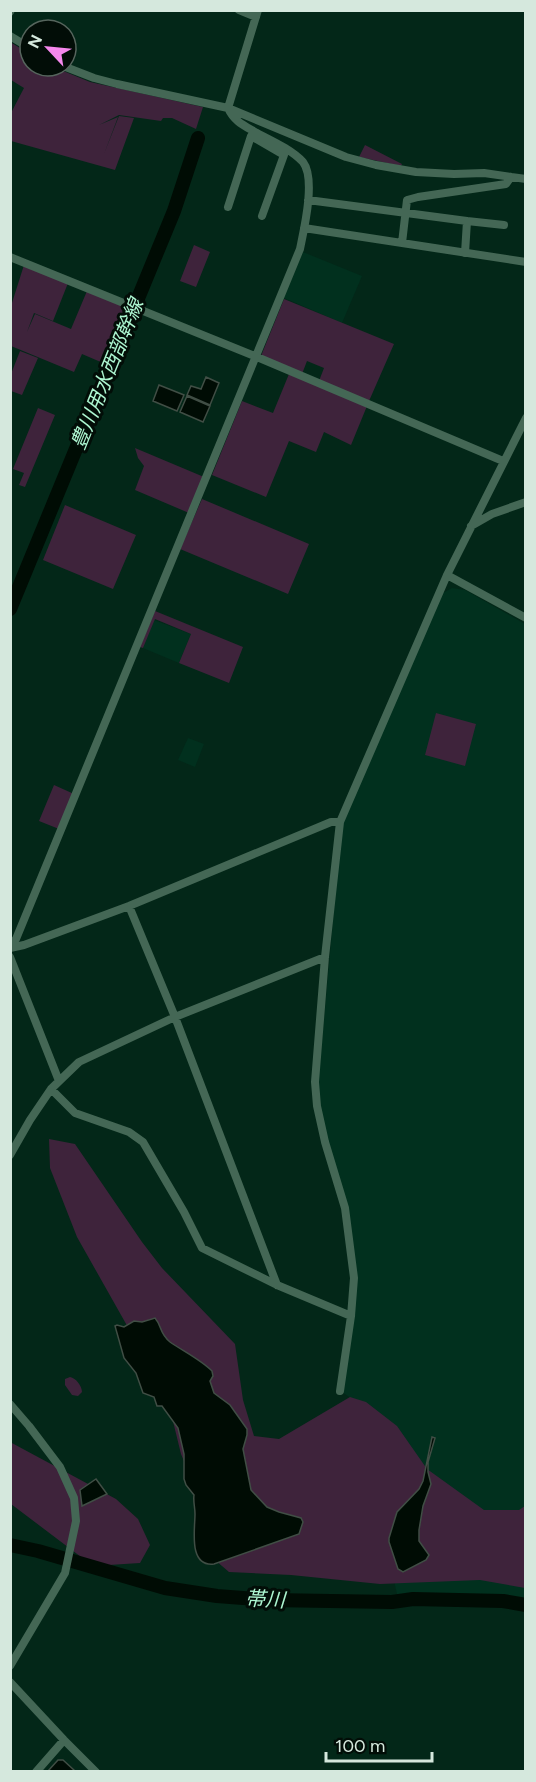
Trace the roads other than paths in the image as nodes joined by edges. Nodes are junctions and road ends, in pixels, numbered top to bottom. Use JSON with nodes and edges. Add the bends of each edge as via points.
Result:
{"nodes":[{"id":1,"x":239,"y":10,"type":"edge"},
{"id":2,"x":257,"y":14,"type":"edge"},
{"id":3,"x":78,"y":71,"type":"edge"},
{"id":4,"x":228,"y":108,"type":"junction"},
{"id":5,"x":511,"y":177,"type":"junction"},
{"id":6,"x":525,"y":179,"type":"edge"},
{"id":7,"x":308,"y":200,"type":"junction"},
{"id":8,"x":228,"y":207,"type":"dead end"},
{"id":9,"x":405,"y":212,"type":"junction"},
{"id":10,"x":262,"y":216,"type":"dead end"},
{"id":11,"x":467,"y":221,"type":"junction"},
{"id":12,"x":504,"y":225,"type":"dead end"},
{"id":13,"x":304,"y":228,"type":"junction"},
{"id":14,"x":402,"y":243,"type":"junction"},
{"id":15,"x":465,"y":253,"type":"junction"},
{"id":16,"x":10,"y":257,"type":"edge"},
{"id":17,"x":525,"y":262,"type":"edge"},
{"id":18,"x":257,"y":357,"type":"junction"},
{"id":19,"x":525,"y":418,"type":"edge"},
{"id":20,"x":503,"y":461,"type":"junction"},
{"id":21,"x":525,"y":502,"type":"edge"},
{"id":22,"x":471,"y":526,"type":"junction"},
{"id":23,"x":447,"y":575,"type":"junction"},
{"id":24,"x":525,"y":618,"type":"edge"},
{"id":25,"x":340,"y":822,"type":"junction"},
{"id":26,"x":129,"y":906,"type":"junction"},
{"id":27,"x":10,"y":946,"type":"edge"},
{"id":28,"x":10,"y":957,"type":"edge"},
{"id":29,"x":325,"y":957,"type":"junction"},
{"id":30,"x":175,"y":1017,"type":"junction"},
{"id":31,"x":59,"y":1081,"type":"junction"},
{"id":32,"x":51,"y":1089,"type":"junction"},
{"id":33,"x":10,"y":1155,"type":"edge"},
{"id":34,"x":277,"y":1285,"type":"junction"},
{"id":35,"x":351,"y":1316,"type":"junction"},
{"id":36,"x":340,"y":1391,"type":"dead end"},
{"id":37,"x":10,"y":1404,"type":"edge"},
{"id":38,"x":10,"y":1666,"type":"edge"},
{"id":39,"x":10,"y":1682,"type":"edge"},
{"id":40,"x":64,"y":1740,"type":"junction"},
{"id":41,"x":36,"y":1772,"type":"edge"},
{"id":42,"x":96,"y":1772,"type":"edge"}],
"edges":[{"from":1,"to":2,"type":"street"},
{"from":2,"to":4,"type":"street"},
{"from":3,"to":4,"type":"street","via":[[109,82]]},
{"from":4,"to":5,"type":"street","via":[[346,157],[376,165],[416,172]]},
{"from":4,"to":7,"type":"street","via":[[234,119],[301,160],[308,171]]},
{"from":5,"to":6,"type":"street"},
{"from":5,"to":9,"type":"street","via":[[506,184],[407,200]]},
{"from":7,"to":9,"type":"street"},
{"from":7,"to":13,"type":"street"},
{"from":8,"to":10,"type":"street","via":[[251,136],[284,155]]},
{"from":9,"to":11,"type":"street"},
{"from":9,"to":14,"type":"street"},
{"from":11,"to":12,"type":"street"},
{"from":11,"to":15,"type":"street"},
{"from":13,"to":14,"type":"street"},
{"from":13,"to":18,"type":"street","via":[[300,249]]},
{"from":14,"to":15,"type":"street"},
{"from":15,"to":17,"type":"street"},
{"from":16,"to":18,"type":"street"},
{"from":18,"to":20,"type":"street"},
{"from":18,"to":27,"type":"street","via":[[25,918]]},
{"from":19,"to":20,"type":"street"},
{"from":20,"to":22,"type":"street"},
{"from":21,"to":22,"type":"street"},
{"from":22,"to":23,"type":"street"},
{"from":23,"to":24,"type":"street"},
{"from":23,"to":25,"type":"street"},
{"from":25,"to":26,"type":"street","via":[[331,822]]},
{"from":25,"to":29,"type":"street"},
{"from":26,"to":27,"type":"street","via":[[24,945]]},
{"from":26,"to":30,"type":"street"},
{"from":28,"to":31,"type":"street"},
{"from":29,"to":30,"type":"street"},
{"from":29,"to":35,"type":"street","via":[[315,1082],[325,1142],[345,1208],[354,1278]]},
{"from":30,"to":31,"type":"street","via":[[79,1062]]},
{"from":30,"to":34,"type":"street"},
{"from":31,"to":32,"type":"street"},
{"from":32,"to":33,"type":"street"},
{"from":32,"to":34,"type":"street","via":[[75,1113],[129,1132],[143,1142],[202,1248]]},
{"from":34,"to":35,"type":"street"},
{"from":35,"to":36,"type":"street"},
{"from":37,"to":38,"type":"street","via":[[60,1467],[74,1498],[76,1521],[66,1570]]},
{"from":39,"to":40,"type":"street"},
{"from":40,"to":41,"type":"street"},
{"from":40,"to":42,"type":"street"}]}
